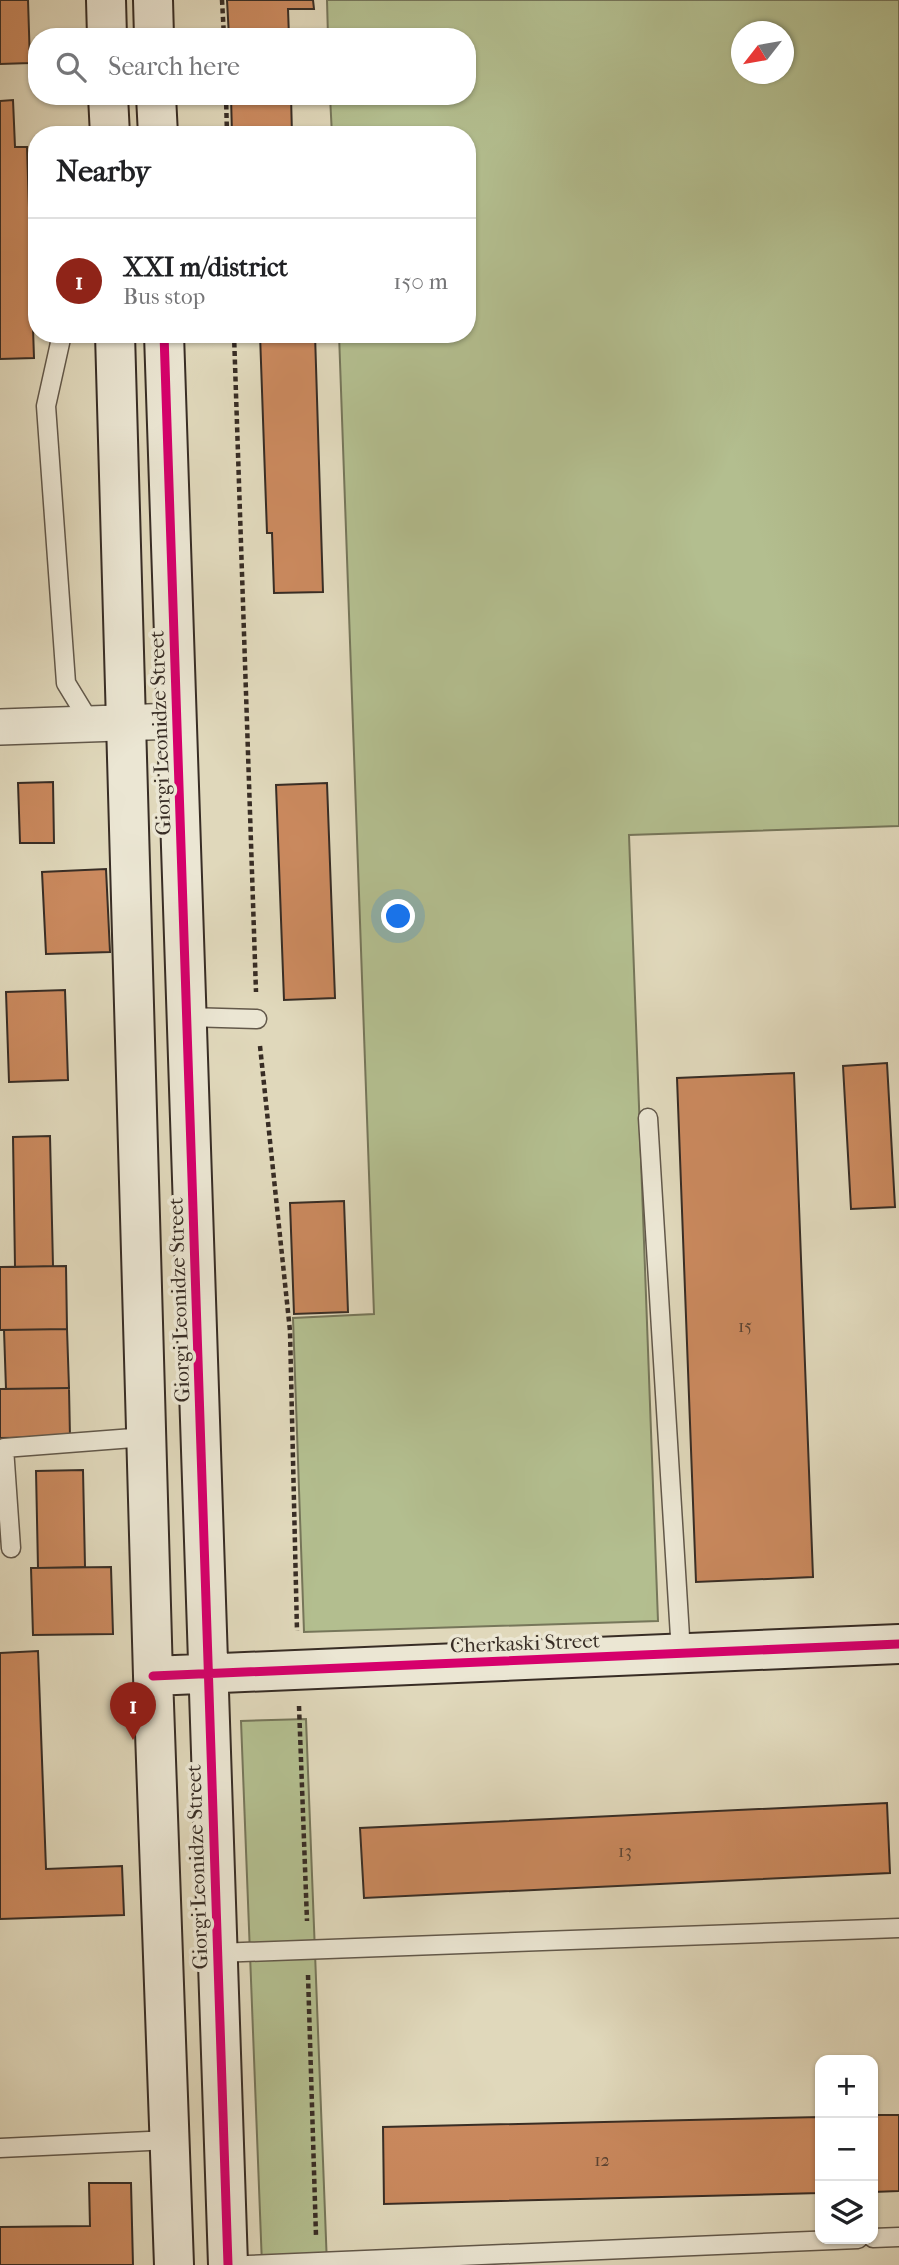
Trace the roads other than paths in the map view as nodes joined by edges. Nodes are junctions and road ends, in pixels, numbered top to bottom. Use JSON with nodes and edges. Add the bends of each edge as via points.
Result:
{"nodes":[{"id":1,"x":106,"y":0,"type":"edge"},
{"id":2,"x":153,"y":0,"type":"edge"},
{"id":3,"x":107,"y":28,"type":"edge"},
{"id":4,"x":155,"y":28,"type":"edge"},
{"id":5,"x":108,"y":105,"type":"edge"},
{"id":6,"x":156,"y":105,"type":"edge"},
{"id":7,"x":110,"y":126,"type":"edge"},
{"id":8,"x":158,"y":126,"type":"edge"},
{"id":9,"x":60,"y":343,"type":"edge"},
{"id":10,"x":115,"y":343,"type":"edge"},
{"id":11,"x":164,"y":343,"type":"edge"},
{"id":12,"x":177,"y":721,"type":"junction"},
{"id":13,"x":109,"y":723,"type":"junction"},
{"id":14,"x":0,"y":727,"type":"edge"},
{"id":15,"x":187,"y":1017,"type":"junction"},
{"id":16,"x":257,"y":1019,"type":"road end"},
{"id":17,"x":648,"y":1118,"type":"dead end"},
{"id":18,"x":146,"y":1437,"type":"junction"},
{"id":19,"x":11,"y":1548,"type":"dead end"},
{"id":20,"x":899,"y":1644,"type":"edge"},
{"id":21,"x":681,"y":1653,"type":"junction"},
{"id":22,"x":208,"y":1674,"type":"junction"},
{"id":23,"x":153,"y":1676,"type":"junction"},
{"id":24,"x":899,"y":1928,"type":"edge"},
{"id":25,"x":217,"y":1953,"type":"junction"},
{"id":26,"x":170,"y":2140,"type":"junction"},
{"id":27,"x":0,"y":2148,"type":"edge"},
{"id":28,"x":899,"y":2237,"type":"edge"},
{"id":29,"x":878,"y":2238,"type":"edge"},
{"id":30,"x":815,"y":2241,"type":"edge"},
{"id":31,"x":174,"y":2265,"type":"edge"},
{"id":32,"x":228,"y":2265,"type":"edge"},
{"id":33,"x":248,"y":2265,"type":"edge"}],
"edges":[{"from":1,"to":3,"type":"street"},
{"from":2,"to":4,"type":"street"},
{"from":5,"to":7,"type":"street"},
{"from":6,"to":8,"type":"street"},
{"from":9,"to":13,"type":"lane","via":[[46,406],[66,684]]},
{"from":10,"to":13,"type":"street","name":"Giorgi Leonidze Street"},
{"from":11,"to":12,"type":"street","name":"Giorgi Leonidze Street"},
{"from":12,"to":13,"type":"street"},
{"from":12,"to":15,"type":"street","name":"Giorgi Leonidze Street"},
{"from":13,"to":14,"type":"street"},
{"from":13,"to":18,"type":"street","name":"Giorgi Leonidze Street"},
{"from":15,"to":16,"type":"lane"},
{"from":15,"to":22,"type":"street","name":"Giorgi Leonidze Street"},
{"from":17,"to":21,"type":"lane"},
{"from":18,"to":19,"type":"lane","via":[[4,1448]]},
{"from":18,"to":23,"type":"street","name":"Giorgi Leonidze Street"},
{"from":20,"to":21,"type":"street","name":"Cherkaski Street"},
{"from":21,"to":22,"type":"street","name":"Cherkaski Street"},
{"from":22,"to":23,"type":"street","name":"Cherkaski Street"},
{"from":22,"to":25,"type":"street","name":"Giorgi Leonidze Street"},
{"from":23,"to":26,"type":"street","name":"Giorgi Leonidze Street"},
{"from":24,"to":25,"type":"lane"},
{"from":25,"to":32,"type":"street","name":"Giorgi Leonidze Street"},
{"from":26,"to":27,"type":"lane"},
{"from":26,"to":31,"type":"street","name":"Giorgi Leonidze Street"},
{"from":28,"to":29,"type":"lane"},
{"from":30,"to":33,"type":"lane"}]}
